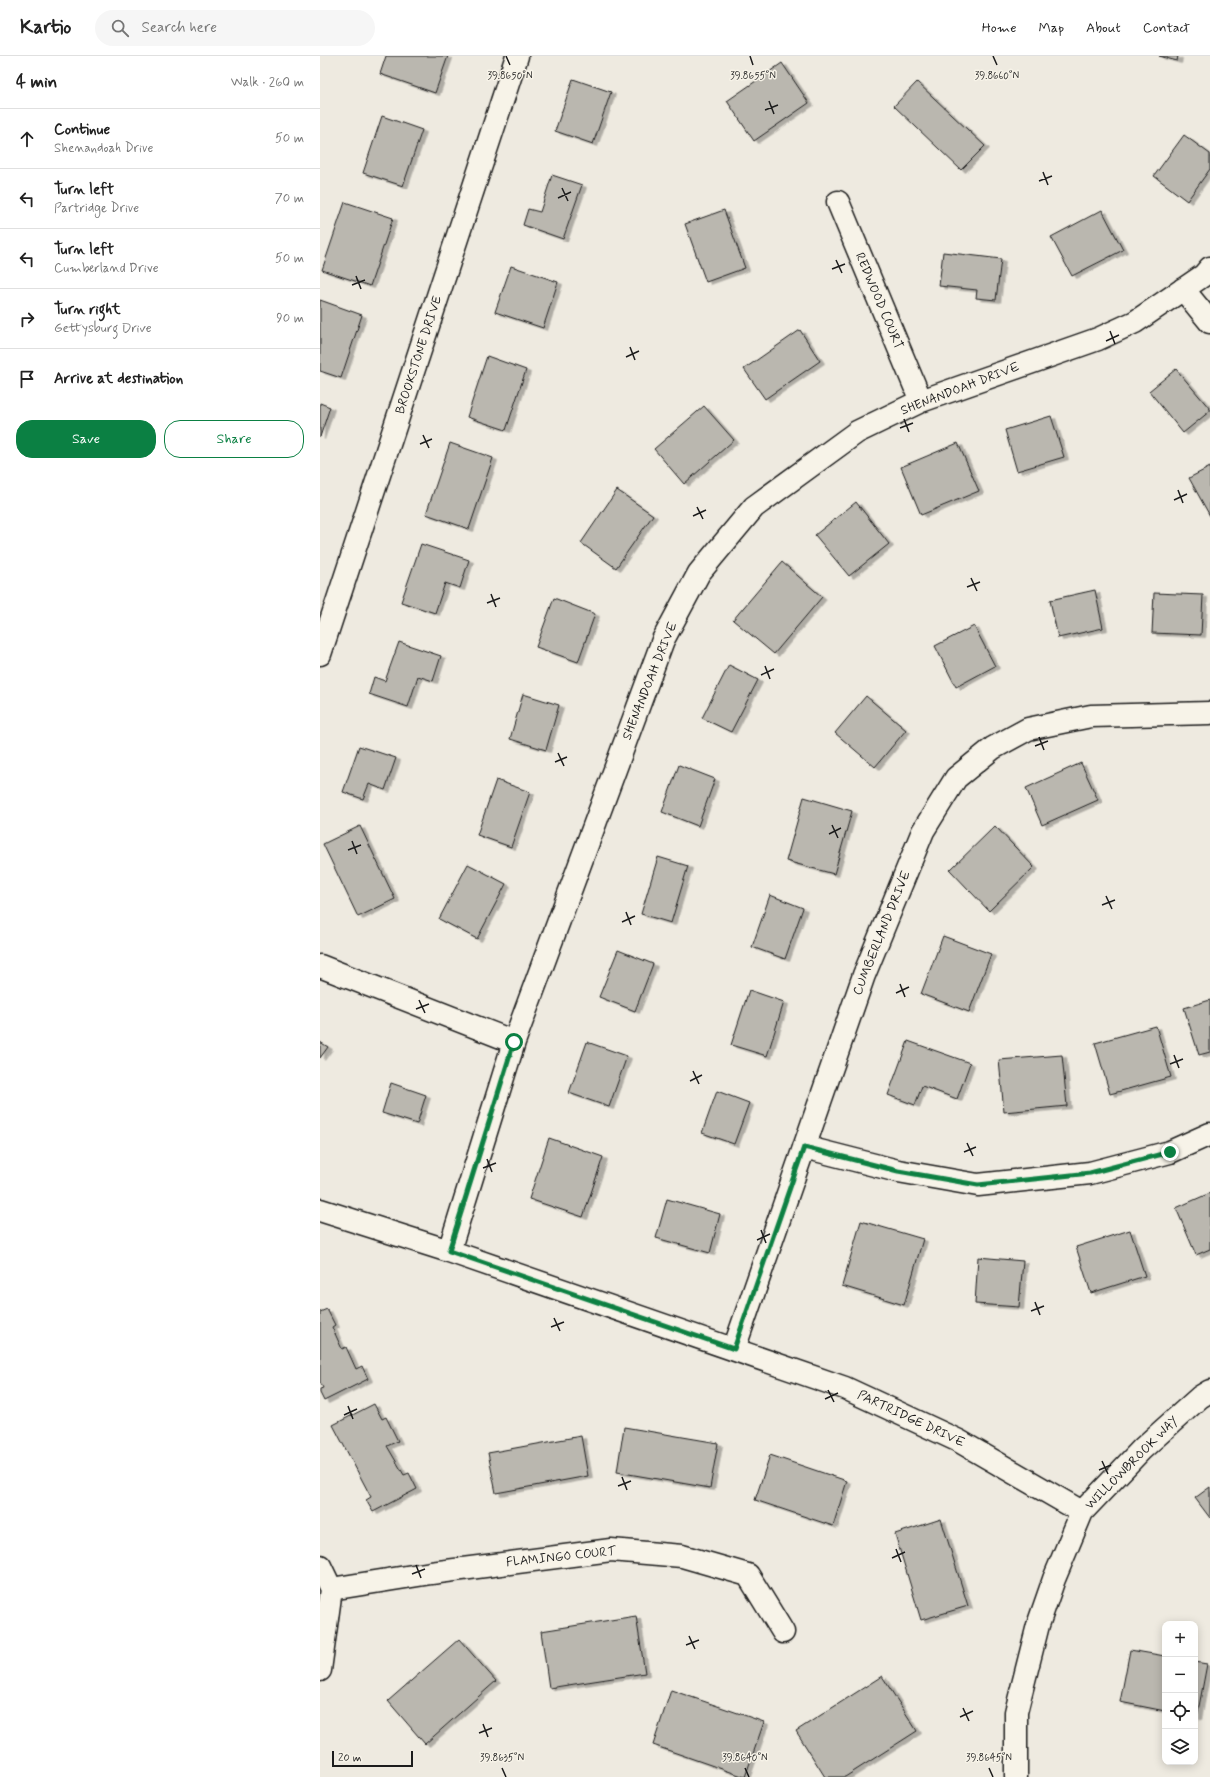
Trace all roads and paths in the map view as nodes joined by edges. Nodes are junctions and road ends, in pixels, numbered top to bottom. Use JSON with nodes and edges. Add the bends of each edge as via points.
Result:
{"nodes":[{"id":1,"x":517,"y":56,"type":"edge"},
{"id":2,"x":838,"y":202,"type":"dead end"},
{"id":3,"x":1210,"y":268,"type":"edge"},
{"id":4,"x":1183,"y":289,"type":"junction"},
{"id":5,"x":1210,"y":322,"type":"edge"},
{"id":6,"x":921,"y":401,"type":"junction"},
{"id":7,"x":320,"y":654,"type":"edge"},
{"id":8,"x":1210,"y":713,"type":"edge"},
{"id":9,"x":320,"y":966,"type":"edge"},
{"id":10,"x":514,"y":1042,"type":"junction"},
{"id":11,"x":1210,"y":1134,"type":"edge"},
{"id":12,"x":804,"y":1147,"type":"junction"},
{"id":13,"x":320,"y":1210,"type":"edge"},
{"id":14,"x":449,"y":1251,"type":"junction"},
{"id":15,"x":734,"y":1349,"type":"junction"},
{"id":16,"x":1210,"y":1391,"type":"edge"},
{"id":17,"x":1082,"y":1512,"type":"junction"},
{"id":18,"x":320,"y":1566,"type":"edge"},
{"id":19,"x":331,"y":1589,"type":"junction"},
{"id":20,"x":783,"y":1632,"type":"dead end"},
{"id":21,"x":320,"y":1670,"type":"edge"},
{"id":22,"x":1016,"y":1777,"type":"edge"}],
"edges":[{"from":1,"to":7,"type":"street","name":"BROOKSTONE DRIVE"},
{"from":2,"to":6,"type":"street","name":"REDWOOD COURT"},
{"from":3,"to":4,"type":"street","name":"SHENANDOAH DRIVE"},
{"from":4,"to":5,"type":"street"},
{"from":4,"to":6,"type":"street","name":"SHENANDOAH DRIVE","via":[[1135,322],[1098,339]]},
{"from":6,"to":10,"type":"street","name":"SHENANDOAH DRIVE","via":[[857,432],[754,507],[698,573],[663,640]]},
{"from":8,"to":12,"type":"street","name":"CUMBERLAND DRIVE","via":[[1091,716],[1028,729],[993,748],[956,778],[924,831],[870,961]]},
{"from":9,"to":10,"type":"street"},
{"from":10,"to":14,"type":"street","name":"SHENANDOAH DRIVE"},
{"from":11,"to":12,"type":"street","via":[[1170,1152],[1090,1173],[978,1185],[898,1171]]},
{"from":12,"to":15,"type":"street","name":"CUMBERLAND DRIVE"},
{"from":13,"to":14,"type":"street","name":"PARTRIDGE DRIVE"},
{"from":14,"to":15,"type":"street","name":"PARTRIDGE DRIVE"},
{"from":15,"to":17,"type":"street","name":"PARTRIDGE DRIVE","via":[[845,1388],[959,1441]]},
{"from":16,"to":17,"type":"street","name":"WILLOWBROOK WAY","via":[[1142,1449]]},
{"from":17,"to":22,"type":"street","name":"WILLOWBROOK WAY","via":[[1054,1579],[1036,1633],[1016,1712]]},
{"from":18,"to":19,"type":"street"},
{"from":19,"to":20,"type":"street","name":"FLAMINGO COURT","via":[[431,1573],[611,1550],[682,1556],[748,1576]]},
{"from":19,"to":21,"type":"street"}]}
